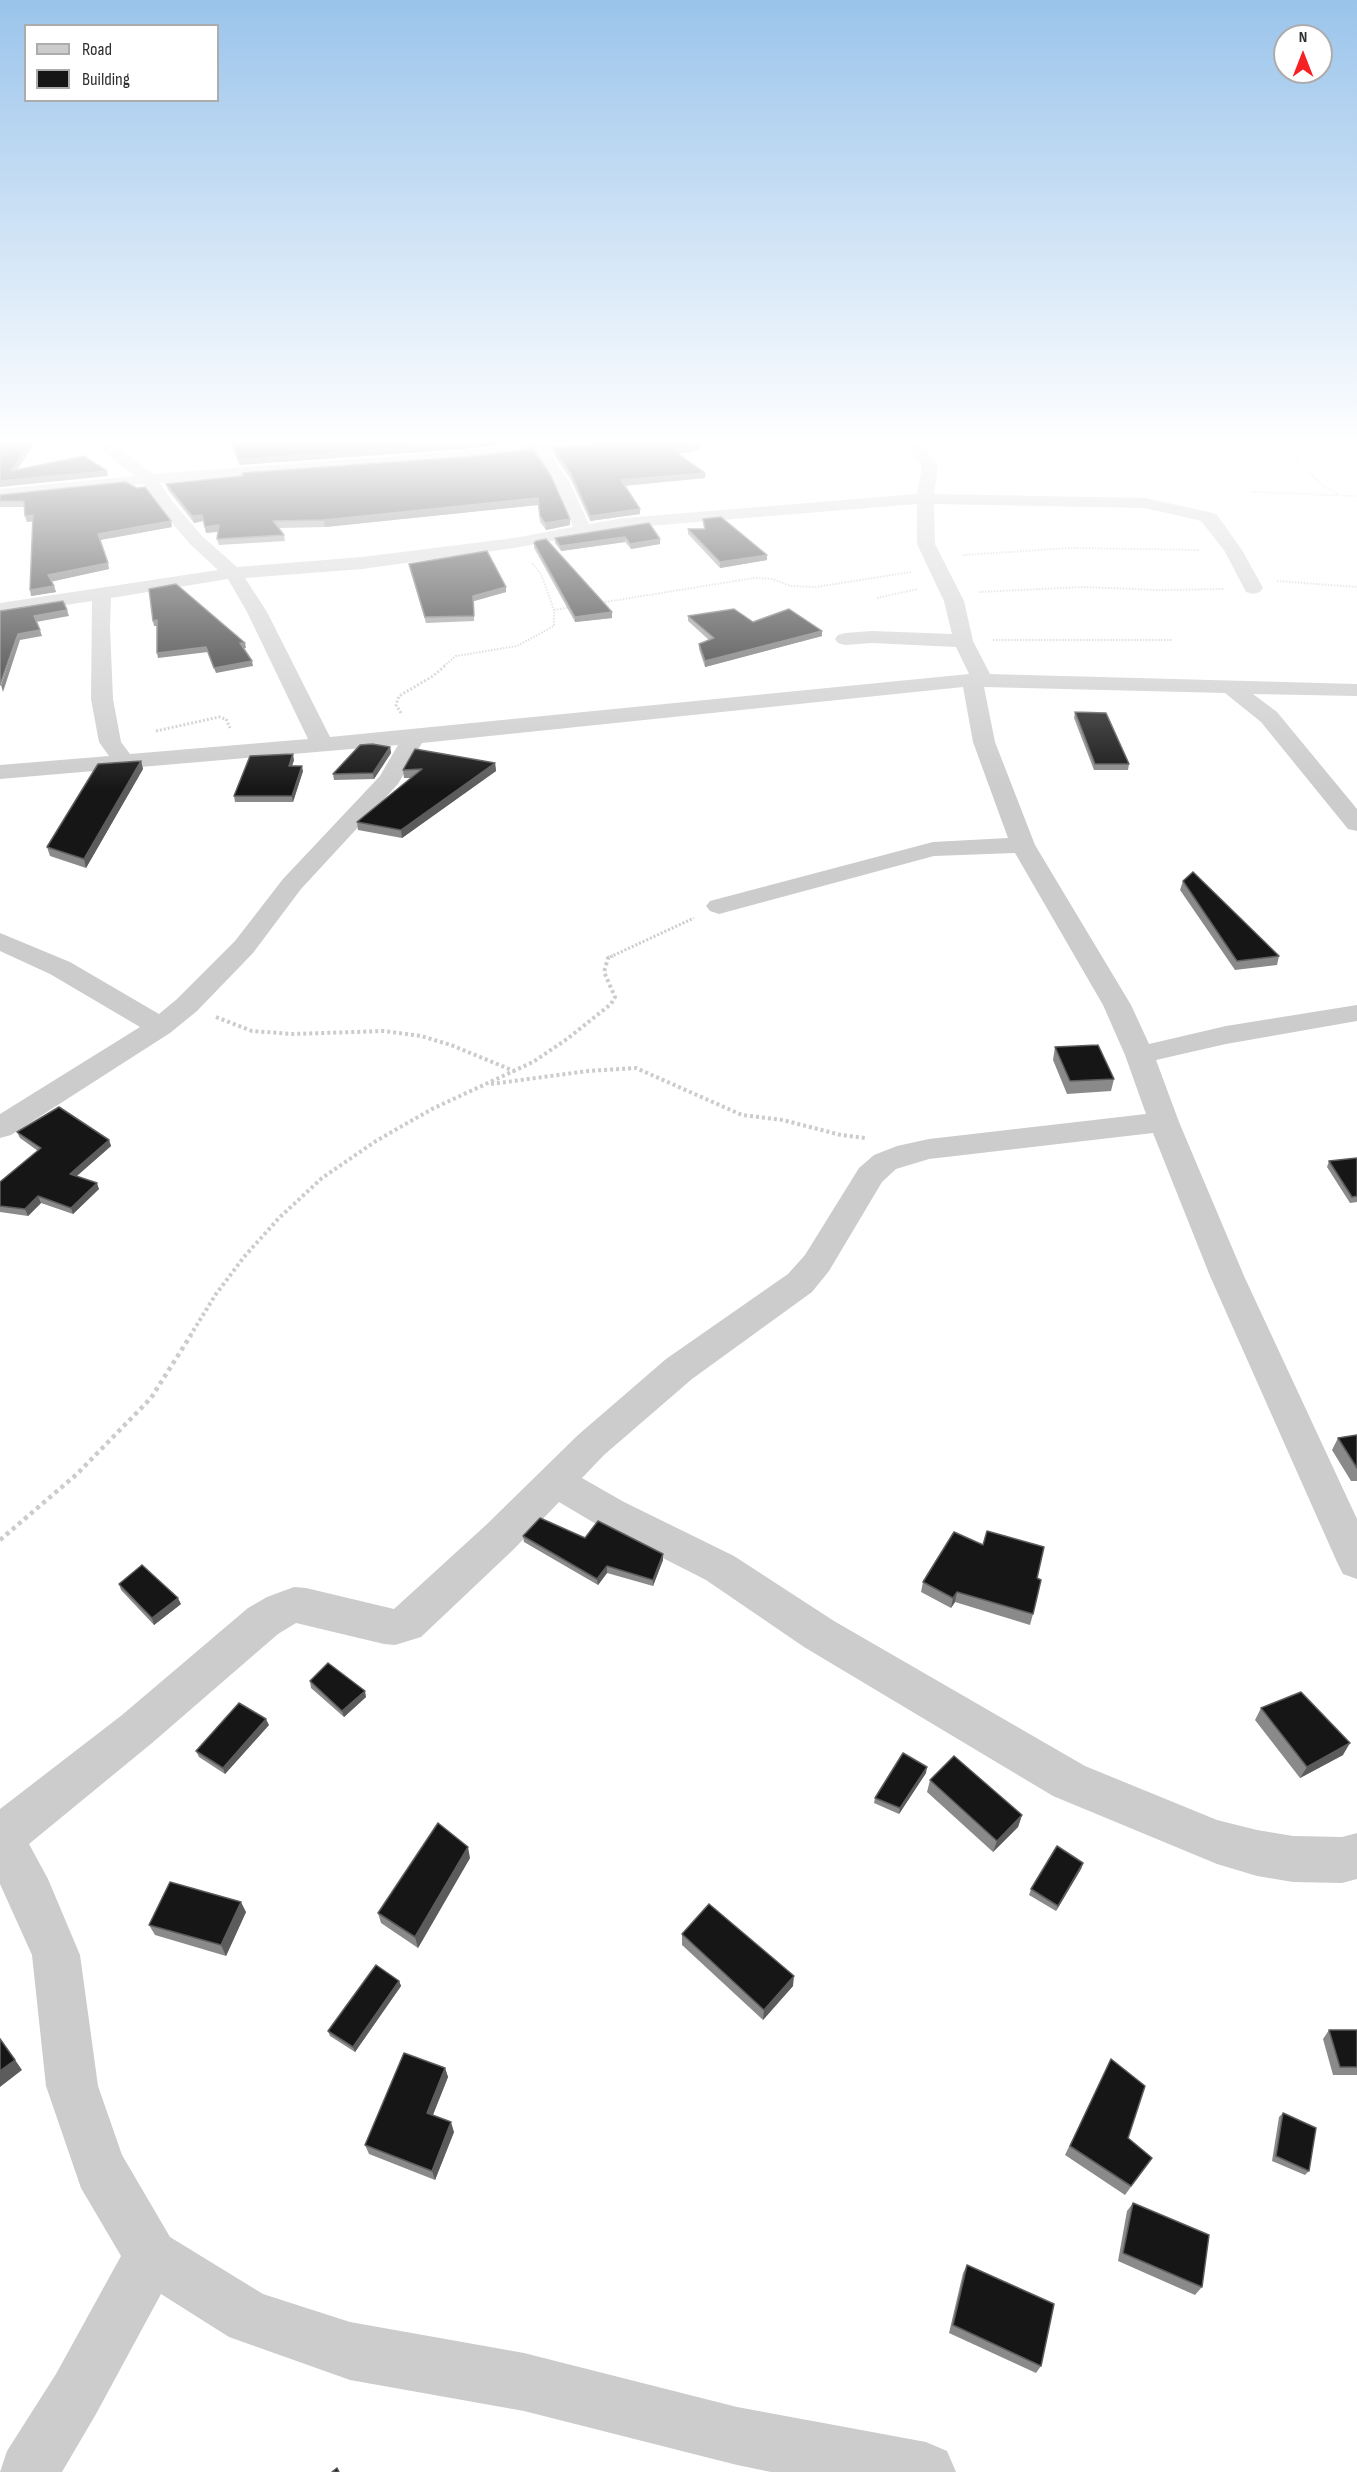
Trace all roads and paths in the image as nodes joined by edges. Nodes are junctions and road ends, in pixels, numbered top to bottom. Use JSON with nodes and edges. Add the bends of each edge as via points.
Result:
{"nodes":[{"id":1,"x":215,"y":557,"type":"edge"},
{"id":2,"x":405,"y":557,"type":"edge"},
{"id":3,"x":527,"y":557,"type":"edge"},
{"id":4,"x":932,"y":557,"type":"edge"},
{"id":5,"x":1237,"y":557,"type":"edge"},
{"id":6,"x":233,"y":573,"type":"junction"},
{"id":7,"x":944,"y":584,"type":"junction"},
{"id":8,"x":1357,"y":586,"type":"edge"},
{"id":9,"x":1253,"y":588,"type":"junction"},
{"id":10,"x":102,"y":594,"type":"junction"},
{"id":11,"x":877,"y":597,"type":"dead end"},
{"id":12,"x":589,"y":604,"type":"edge"},
{"id":13,"x":577,"y":606,"type":"edge"},
{"id":14,"x":0,"y":609,"type":"edge"},
{"id":15,"x":554,"y":610,"type":"junction"},
{"id":16,"x":845,"y":639,"type":"dead end"},
{"id":17,"x":963,"y":640,"type":"junction"},
{"id":18,"x":1173,"y":640,"type":"dead end"},
{"id":19,"x":977,"y":681,"type":"junction"},
{"id":20,"x":1232,"y":688,"type":"junction"},
{"id":21,"x":1357,"y":690,"type":"edge"},
{"id":22,"x":414,"y":737,"type":"junction"},
{"id":23,"x":322,"y":744,"type":"junction"},
{"id":24,"x":123,"y":760,"type":"junction"},
{"id":25,"x":0,"y":772,"type":"edge"},
{"id":26,"x":1357,"y":824,"type":"edge"},
{"id":27,"x":1023,"y":845,"type":"junction"},
{"id":28,"x":719,"y":906,"type":"joint"},
{"id":29,"x":0,"y":941,"type":"edge"},
{"id":30,"x":187,"y":1005,"type":"junction"},
{"id":31,"x":1357,"y":1013,"type":"edge"},
{"id":32,"x":160,"y":1027,"type":"junction"},
{"id":33,"x":1140,"y":1055,"type":"junction"},
{"id":34,"x":514,"y":1071,"type":"junction"},
{"id":35,"x":487,"y":1084,"type":"junction"},
{"id":36,"x":1164,"y":1122,"type":"junction"},
{"id":37,"x":0,"y":1128,"type":"edge"},
{"id":38,"x":876,"y":1139,"type":"dead end"},
{"id":39,"x":555,"y":1481,"type":"junction"},
{"id":40,"x":0,"y":1540,"type":"edge"},
{"id":41,"x":1357,"y":1562,"type":"edge"},
{"id":42,"x":0,"y":1836,"type":"edge"},
{"id":43,"x":1357,"y":1856,"type":"edge"},
{"id":44,"x":151,"y":2256,"type":"junction"},
{"id":45,"x":28,"y":2472,"type":"edge"},
{"id":46,"x":926,"y":2472,"type":"edge"}],
"edges":[{"from":1,"to":6,"type":"street"},
{"from":2,"to":6,"type":"street"},
{"from":3,"to":15,"type":"path","via":[[541,574]]},
{"from":4,"to":7,"type":"street"},
{"from":5,"to":9,"type":"street"},
{"from":6,"to":10,"type":"street"},
{"from":6,"to":23,"type":"street","via":[[257,612]]},
{"from":7,"to":9,"type":"path","via":[[994,593],[1084,587]]},
{"from":7,"to":11,"type":"path"},
{"from":7,"to":12,"type":"path","via":[[910,572],[833,586],[802,587],[759,578]]},
{"from":7,"to":17,"type":"street","via":[[954,601]]},
{"from":8,"to":9,"type":"path","via":[[1269,581]]},
{"from":10,"to":14,"type":"street"},
{"from":10,"to":24,"type":"street","via":[[102,699],[110,742]]},
{"from":13,"to":15,"type":"path"},
{"from":15,"to":22,"type":"path","via":[[554,626],[537,638],[518,646],[456,656],[433,676],[399,696],[396,705]]},
{"from":16,"to":17,"type":"street"},
{"from":17,"to":18,"type":"path"},
{"from":17,"to":19,"type":"street"},
{"from":19,"to":20,"type":"street"},
{"from":19,"to":22,"type":"street"},
{"from":19,"to":27,"type":"street","via":[[984,742]]},
{"from":20,"to":21,"type":"street"},
{"from":20,"to":26,"type":"street","via":[[1269,717]]},
{"from":22,"to":23,"type":"street"},
{"from":22,"to":30,"type":"street","via":[[390,779]]},
{"from":23,"to":24,"type":"street"},
{"from":24,"to":25,"type":"street"},
{"from":27,"to":28,"type":"street","via":[[933,849]]},
{"from":27,"to":33,"type":"street","via":[[1117,1005]]},
{"from":28,"to":34,"type":"path","via":[[608,958],[604,972],[615,997],[611,1004],[567,1039]]},
{"from":29,"to":32,"type":"street","via":[[60,968]]},
{"from":30,"to":32,"type":"street"},
{"from":30,"to":34,"type":"path","via":[[252,1031],[384,1031],[421,1036]]},
{"from":31,"to":33,"type":"street","via":[[1226,1035]]},
{"from":32,"to":37,"type":"street"},
{"from":33,"to":36,"type":"street"},
{"from":34,"to":35,"type":"path"},
{"from":35,"to":38,"type":"path","via":[[636,1068],[741,1115]]},
{"from":35,"to":40,"type":"path","via":[[376,1141],[322,1178],[279,1218],[216,1294],[151,1398],[77,1474]]},
{"from":36,"to":39,"type":"street","via":[[929,1149],[885,1162],[870,1175],[817,1263],[800,1283],[679,1369]]},
{"from":36,"to":41,"type":"street","via":[[1227,1276]]},
{"from":39,"to":42,"type":"street","via":[[405,1624],[384,1626],[294,1605],[263,1621],[137,1730]]},
{"from":39,"to":43,"type":"street","via":[[720,1568],[819,1634],[1069,1781],[1217,1842],[1257,1853],[1293,1859],[1342,1860]]},
{"from":42,"to":44,"type":"street","via":[[56,1955],[72,2086],[100,2169]]},
{"from":44,"to":45,"type":"street","via":[[76,2394]]},
{"from":44,"to":46,"type":"street","via":[[249,2317],[350,2351],[524,2382],[737,2436]]}]}
